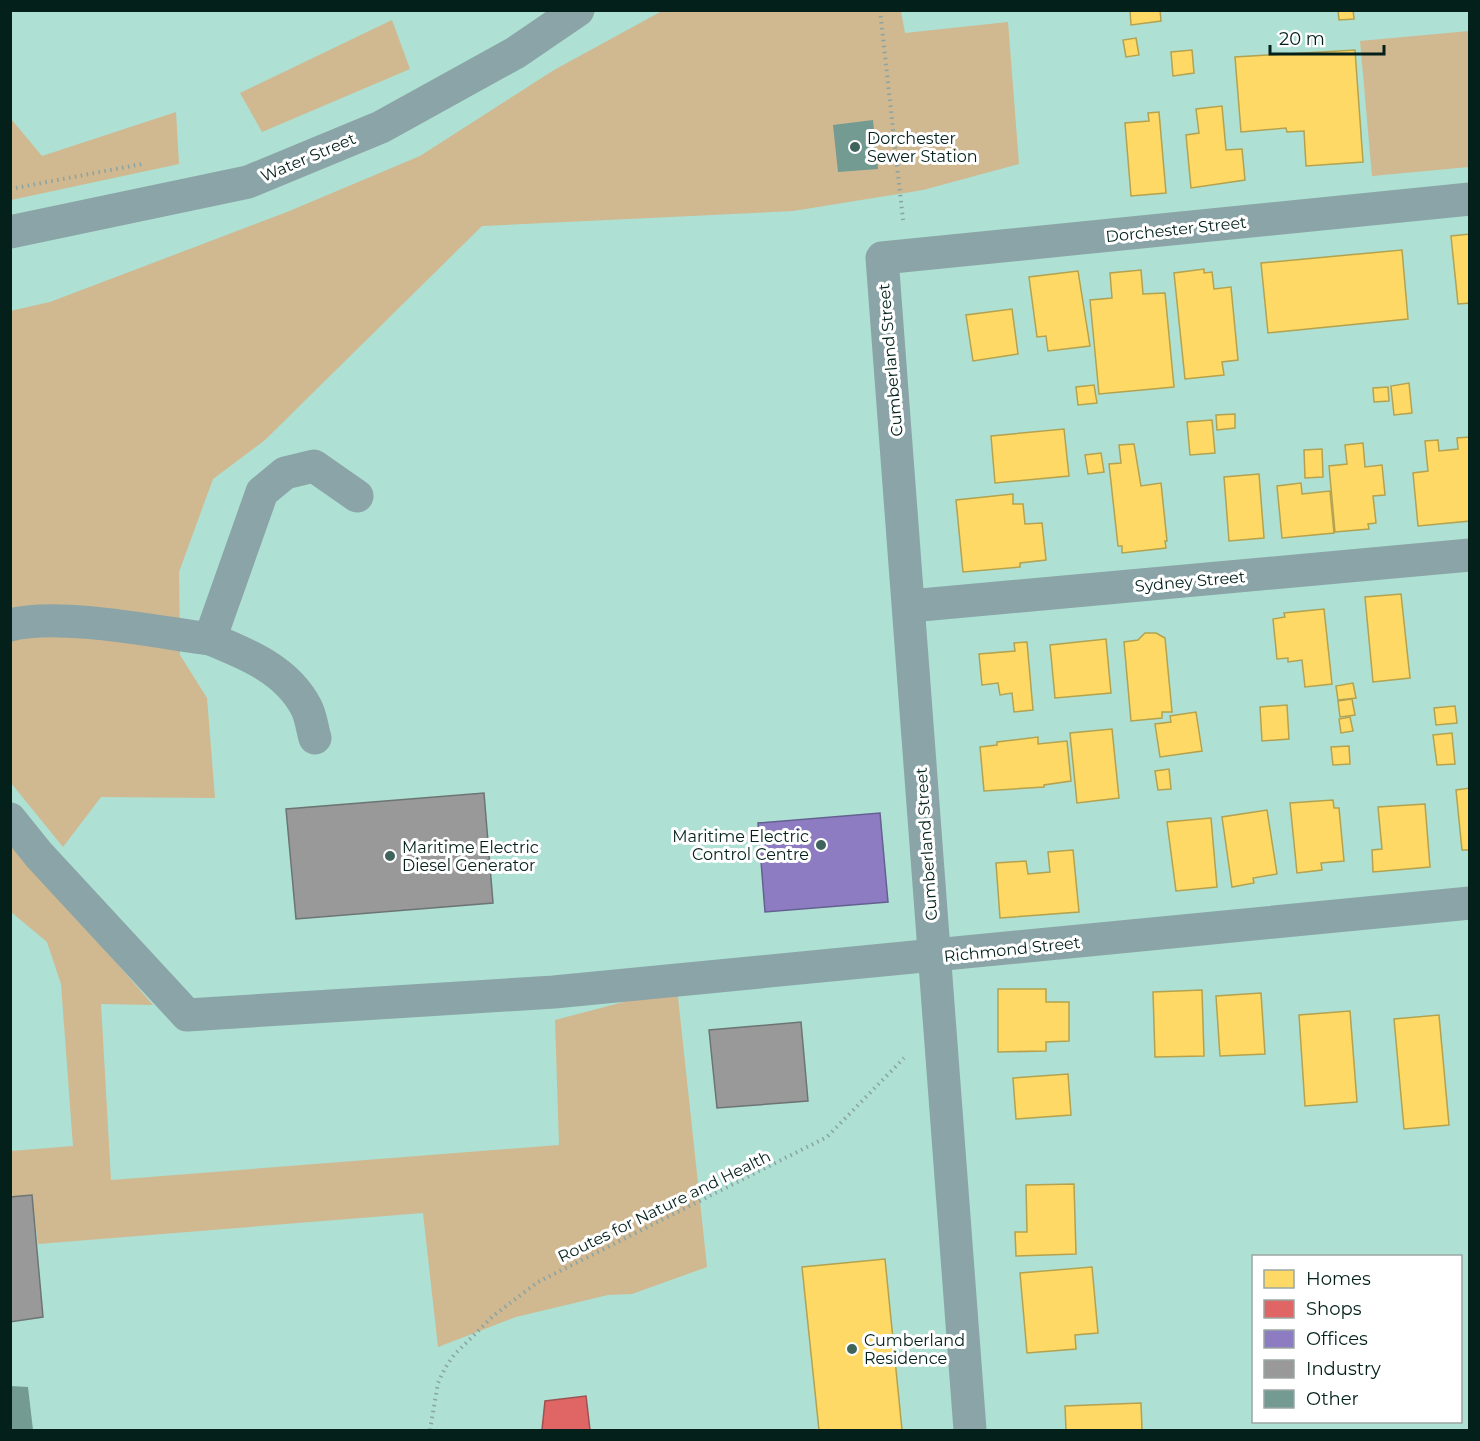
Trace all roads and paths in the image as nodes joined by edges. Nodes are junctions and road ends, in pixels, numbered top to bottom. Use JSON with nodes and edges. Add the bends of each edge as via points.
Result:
{"nodes":[{"id":1,"x":578,"y":10,"type":"edge"},
{"id":2,"x":880,"y":10,"type":"edge"},
{"id":3,"x":152,"y":162,"type":"dead end"},
{"id":4,"x":10,"y":189,"type":"edge"},
{"id":5,"x":1470,"y":199,"type":"edge"},
{"id":6,"x":10,"y":232,"type":"edge"},
{"id":7,"x":894,"y":257,"type":"junction"},
{"id":8,"x":357,"y":496,"type":"dead end"},
{"id":9,"x":1470,"y":555,"type":"edge"},
{"id":10,"x":910,"y":606,"type":"junction"},
{"id":11,"x":10,"y":625,"type":"edge"},
{"id":12,"x":210,"y":639,"type":"junction"},
{"id":13,"x":315,"y":738,"type":"dead end"},
{"id":14,"x":10,"y":819,"type":"edge"},
{"id":15,"x":1470,"y":903,"type":"edge"},
{"id":16,"x":933,"y":956,"type":"junction"},
{"id":17,"x":937,"y":1017,"type":"junction"},
{"id":18,"x":430,"y":1431,"type":"edge"},
{"id":19,"x":970,"y":1431,"type":"edge"}],
"edges":[{"from":1,"to":6,"type":"street","name":"Water Street","via":[[515,53],[381,127],[248,182]]},
{"from":2,"to":7,"type":"path"},
{"from":3,"to":4,"type":"path"},
{"from":5,"to":7,"type":"street","name":"Dorchester Street"},
{"from":7,"to":10,"type":"street","name":"Cumberland Street"},
{"from":8,"to":12,"type":"street","via":[[314,466],[285,473],[262,492]]},
{"from":9,"to":10,"type":"street","name":"Sydney Street"},
{"from":10,"to":16,"type":"street","name":"Cumberland Street"},
{"from":11,"to":12,"type":"street","via":[[28,620],[107,625]]},
{"from":12,"to":13,"type":"street","via":[[267,666],[292,686],[307,708]]},
{"from":14,"to":16,"type":"street","name":"Richmond Street","via":[[187,1015],[554,992]]},
{"from":15,"to":16,"type":"street","name":"Richmond Street"},
{"from":16,"to":17,"type":"street","name":"Cumberland Street"},
{"from":17,"to":18,"type":"path","name":"Routes for Nature and Health","via":[[906,1056],[827,1137],[538,1282],[493,1316],[445,1368],[435,1392]]},
{"from":17,"to":19,"type":"street","name":"Cumberland Street"}]}
